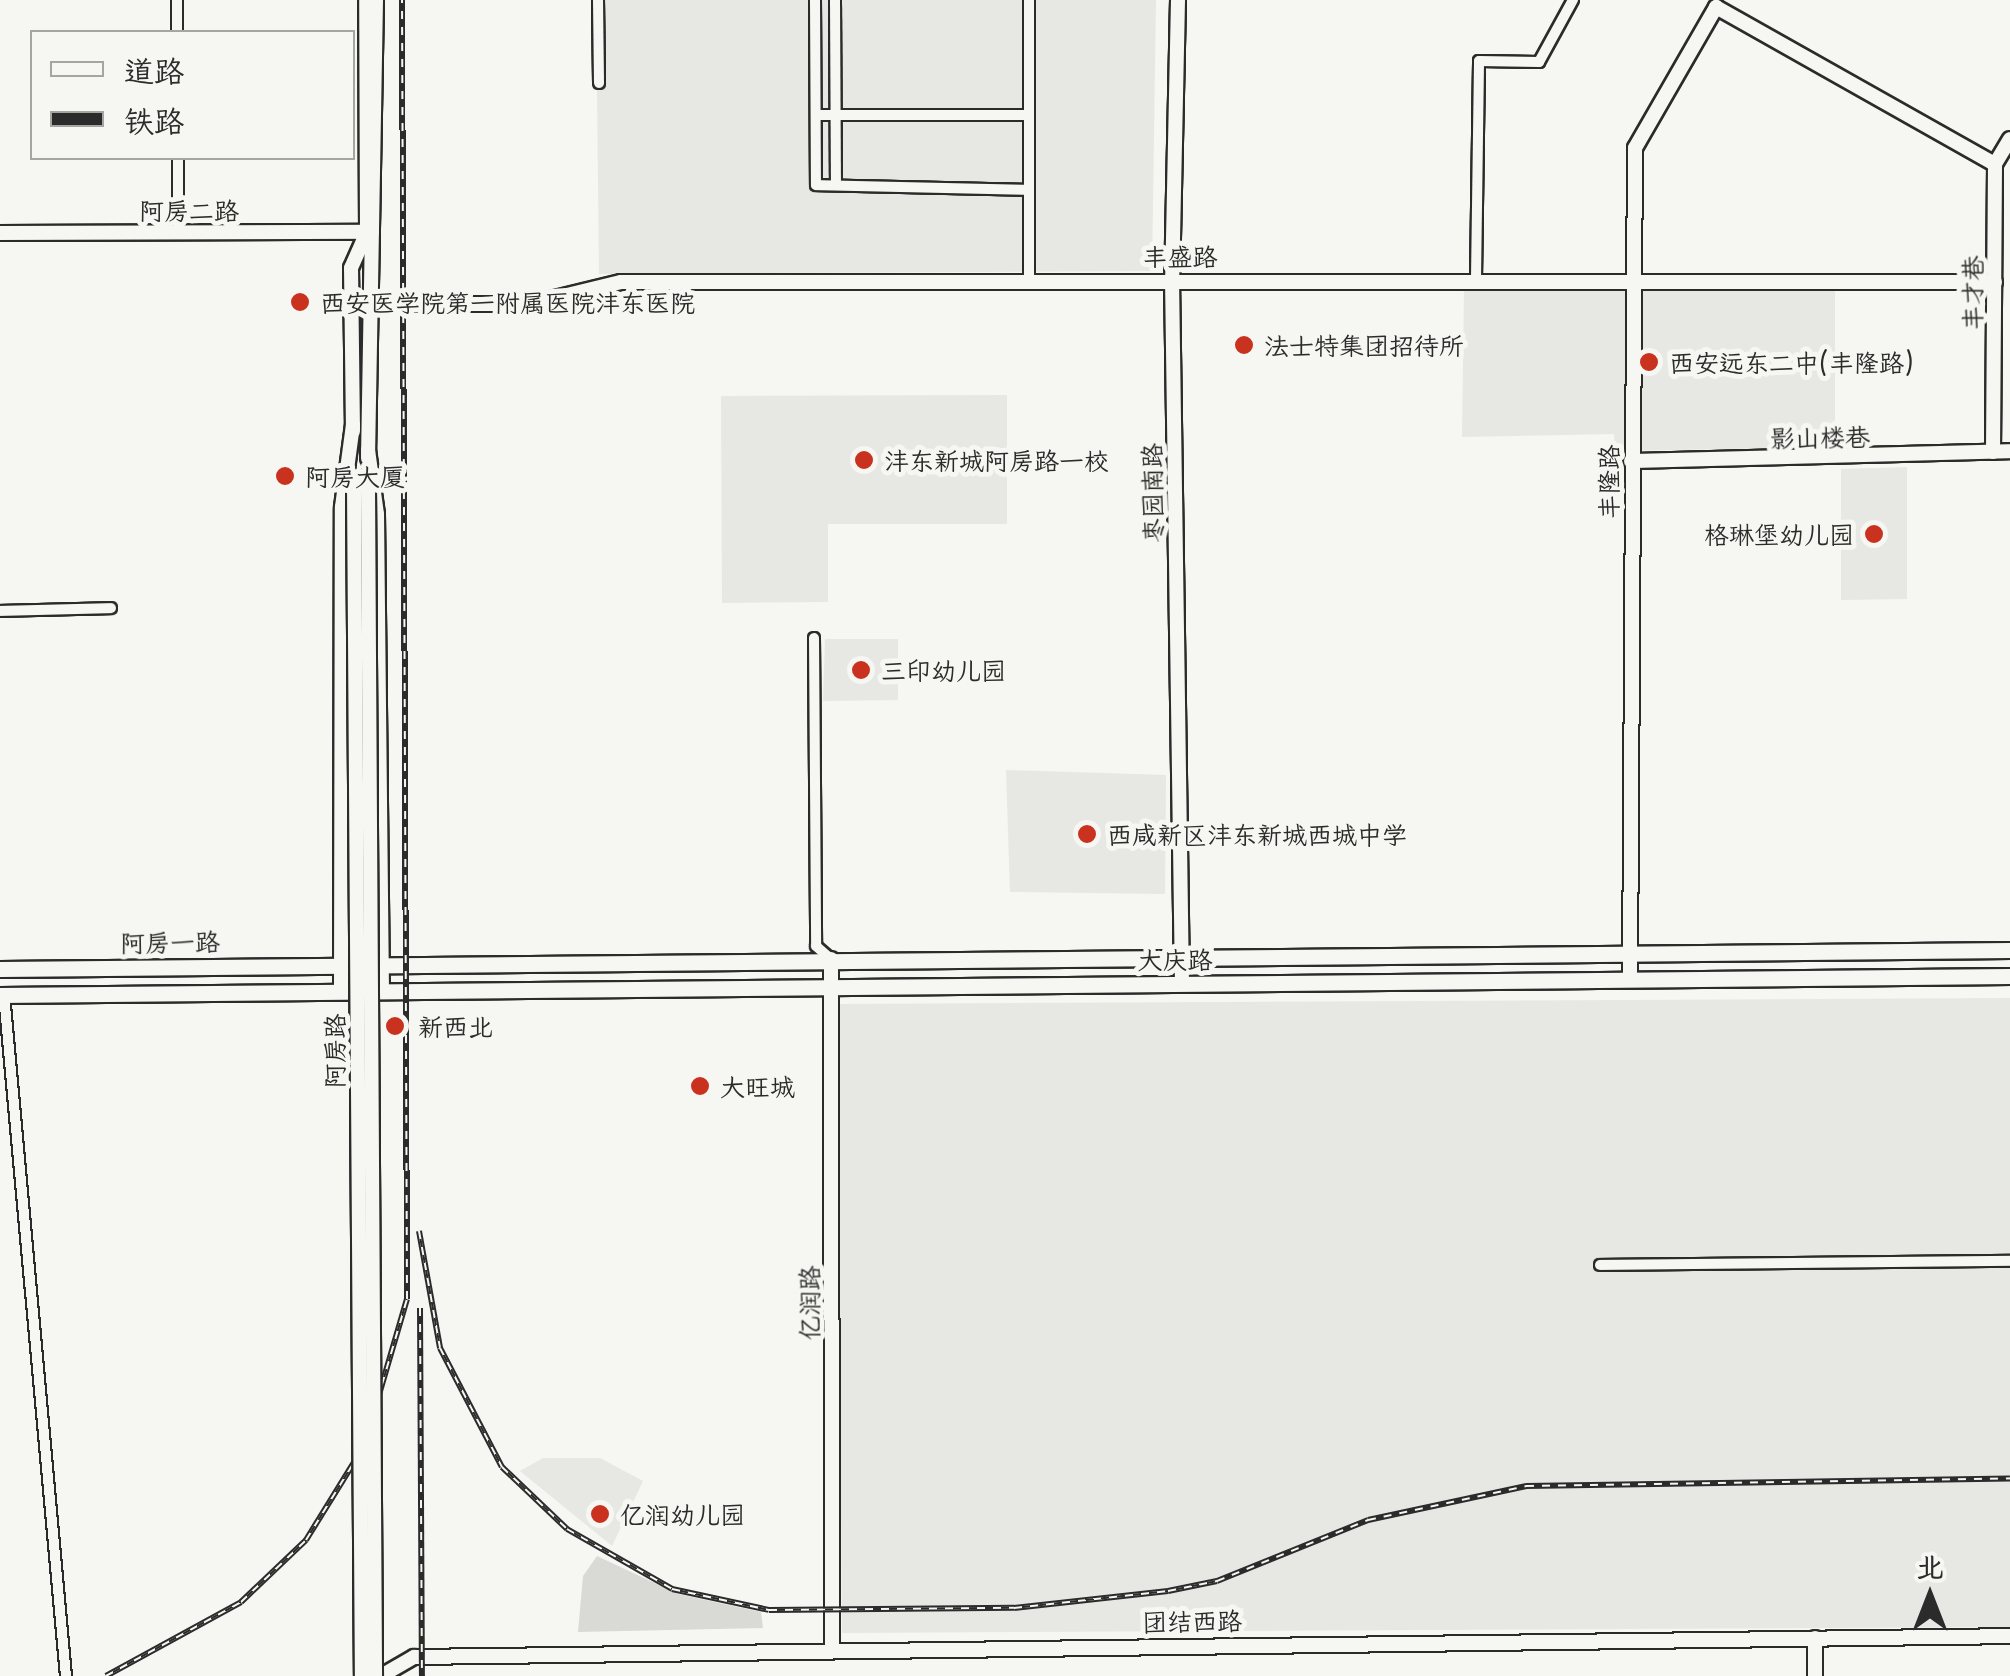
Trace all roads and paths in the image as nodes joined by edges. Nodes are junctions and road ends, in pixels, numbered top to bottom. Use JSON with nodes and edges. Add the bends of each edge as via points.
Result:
{"nodes":[{"id":1,"x":177,"y":0,"type":"edge"},
{"id":2,"x":366,"y":0,"type":"edge"},
{"id":3,"x":376,"y":0,"type":"edge"},
{"id":4,"x":598,"y":0,"type":"edge"},
{"id":5,"x":816,"y":0,"type":"edge"},
{"id":6,"x":834,"y":0,"type":"edge"},
{"id":7,"x":1029,"y":0,"type":"edge"},
{"id":8,"x":1178,"y":0,"type":"edge"},
{"id":9,"x":1573,"y":0,"type":"edge"},
{"id":10,"x":177,"y":30,"type":"edge"},
{"id":11,"x":816,"y":58,"type":"junction"},
{"id":12,"x":835,"y":59,"type":"junction"},
{"id":13,"x":599,"y":83,"type":"dead end"},
{"id":14,"x":816,"y":116,"type":"junction"},
{"id":15,"x":836,"y":116,"type":"junction"},
{"id":16,"x":1029,"y":116,"type":"junction"},
{"id":17,"x":2010,"y":139,"type":"edge"},
{"id":18,"x":178,"y":160,"type":"edge"},
{"id":19,"x":1995,"y":164,"type":"junction"},
{"id":20,"x":836,"y":185,"type":"junction"},
{"id":21,"x":1029,"y":190,"type":"junction"},
{"id":22,"x":178,"y":232,"type":"junction"},
{"id":23,"x":372,"y":232,"type":"junction"},
{"id":24,"x":0,"y":233,"type":"edge"},
{"id":25,"x":1172,"y":278,"type":"junction"},
{"id":26,"x":1476,"y":278,"type":"junction"},
{"id":27,"x":1630,"y":278,"type":"junction"},
{"id":28,"x":1029,"y":279,"type":"junction"},
{"id":29,"x":1994,"y":282,"type":"junction"},
{"id":30,"x":368,"y":304,"type":"junction"},
{"id":31,"x":353,"y":425,"type":"junction"},
{"id":32,"x":368,"y":450,"type":"junction"},
{"id":33,"x":2010,"y":451,"type":"edge"},
{"id":34,"x":1993,"y":452,"type":"junction"},
{"id":35,"x":1631,"y":460,"type":"junction"},
{"id":36,"x":361,"y":487,"type":"junction"},
{"id":37,"x":111,"y":608,"type":"dead end"},
{"id":38,"x":0,"y":611,"type":"edge"},
{"id":39,"x":814,"y":638,"type":"dead end"},
{"id":40,"x":2010,"y":950,"type":"edge"},
{"id":41,"x":1629,"y":951,"type":"junction"},
{"id":42,"x":1182,"y":956,"type":"junction"},
{"id":43,"x":831,"y":959,"type":"junction"},
{"id":44,"x":341,"y":966,"type":"junction"},
{"id":45,"x":382,"y":966,"type":"junction"},
{"id":46,"x":0,"y":968,"type":"edge"},
{"id":47,"x":2010,"y":976,"type":"edge"},
{"id":48,"x":1630,"y":979,"type":"junction"},
{"id":49,"x":1182,"y":984,"type":"junction"},
{"id":50,"x":831,"y":986,"type":"junction"},
{"id":51,"x":341,"y":992,"type":"junction"},
{"id":52,"x":382,"y":992,"type":"junction"},
{"id":53,"x":2,"y":995,"type":"edge"},
{"id":54,"x":2010,"y":1261,"type":"edge"},
{"id":55,"x":1600,"y":1265,"type":"dead end"},
{"id":56,"x":2010,"y":1636,"type":"edge"},
{"id":57,"x":1815,"y":1638,"type":"junction"},
{"id":58,"x":832,"y":1647,"type":"junction"},
{"id":59,"x":66,"y":1676,"type":"edge"},
{"id":60,"x":362,"y":1676,"type":"edge"},
{"id":61,"x":378,"y":1676,"type":"edge"},
{"id":62,"x":1815,"y":1676,"type":"edge"}],
"edges":[{"from":1,"to":10,"type":"street"},
{"from":2,"to":23,"type":"street","name":"阿房路"},
{"from":3,"to":23,"type":"street","name":"阿房路"},
{"from":4,"to":13,"type":"street"},
{"from":5,"to":11,"type":"street"},
{"from":6,"to":12,"type":"street"},
{"from":7,"to":16,"type":"street"},
{"from":8,"to":25,"type":"street","name":"枣园南路"},
{"from":9,"to":26,"type":"street","via":[[1539,62],[1479,61]]},
{"from":11,"to":12,"type":"street"},
{"from":11,"to":14,"type":"street"},
{"from":12,"to":15,"type":"street"},
{"from":14,"to":15,"type":"street"},
{"from":14,"to":20,"type":"street","via":[[816,185]]},
{"from":15,"to":16,"type":"street"},
{"from":15,"to":20,"type":"street"},
{"from":16,"to":21,"type":"street"},
{"from":17,"to":19,"type":"street"},
{"from":18,"to":22,"type":"street"},
{"from":19,"to":27,"type":"street","name":"丰隆路","via":[[1716,7],[1634,148]]},
{"from":19,"to":29,"type":"street","name":"丰才巷"},
{"from":20,"to":21,"type":"street"},
{"from":21,"to":28,"type":"street"},
{"from":22,"to":23,"type":"street","name":"阿房二路"},
{"from":22,"to":24,"type":"street","name":"阿房二路"},
{"from":23,"to":30,"type":"street","name":"阿房路"},
{"from":23,"to":31,"type":"street","name":"阿房路","via":[[351,268]]},
{"from":25,"to":26,"type":"street","name":"丰盛路"},
{"from":25,"to":28,"type":"street","name":"丰盛路"},
{"from":25,"to":42,"type":"street","name":"枣园南路"},
{"from":26,"to":27,"type":"street","name":"丰盛路"},
{"from":27,"to":29,"type":"street","name":"丰盛路"},
{"from":27,"to":35,"type":"street","name":"丰隆路"},
{"from":28,"to":30,"type":"street","name":"丰盛路","via":[[620,282],[530,304]]},
{"from":29,"to":34,"type":"street","name":"丰才巷"},
{"from":30,"to":32,"type":"street","name":"阿房路"},
{"from":31,"to":36,"type":"street","name":"阿房路"},
{"from":31,"to":44,"type":"street","name":"阿房路","via":[[342,507]]},
{"from":32,"to":36,"type":"street","name":"阿房路"},
{"from":32,"to":45,"type":"street","name":"阿房路","via":[[377,514]]},
{"from":33,"to":34,"type":"street","name":"影山楼巷"},
{"from":34,"to":35,"type":"street","name":"影山楼巷"},
{"from":35,"to":41,"type":"street","name":"丰隆路"},
{"from":36,"to":60,"type":"street","name":"阿房路","bridge":true},
{"from":36,"to":61,"type":"street","name":"阿房路","bridge":true},
{"from":37,"to":38,"type":"street"},
{"from":39,"to":43,"type":"street","via":[[816,946]]},
{"from":40,"to":41,"type":"main road","name":"大庆路"},
{"from":41,"to":42,"type":"main road","name":"大庆路"},
{"from":41,"to":48,"type":"street","name":"丰隆路"},
{"from":42,"to":43,"type":"main road","name":"大庆路"},
{"from":42,"to":49,"type":"street","name":"枣园南路"},
{"from":43,"to":45,"type":"main road","name":"大庆路"},
{"from":43,"to":50,"type":"street","name":"亿润路"},
{"from":44,"to":45,"type":"main road","name":"大庆路"},
{"from":44,"to":46,"type":"main road","name":"阿房一路"},
{"from":44,"to":51,"type":"street","name":"阿房路"},
{"from":45,"to":52,"type":"street","name":"阿房路"},
{"from":47,"to":48,"type":"main road","name":"大庆路"},
{"from":48,"to":49,"type":"main road","name":"大庆路"},
{"from":49,"to":50,"type":"main road","name":"大庆路"},
{"from":50,"to":52,"type":"main road","name":"大庆路"},
{"from":50,"to":58,"type":"street","name":"亿润路"},
{"from":51,"to":52,"type":"main road","name":"大庆路"},
{"from":51,"to":53,"type":"main road","name":"阿房一路"},
{"from":53,"to":59,"type":"street"},
{"from":54,"to":55,"type":"street"},
{"from":56,"to":57,"type":"street","name":"团结西路"},
{"from":57,"to":58,"type":"street","name":"团结西路"},
{"from":57,"to":62,"type":"street"},
{"from":58,"to":61,"type":"street","name":"团结西路","via":[[414,1656]]}]}
